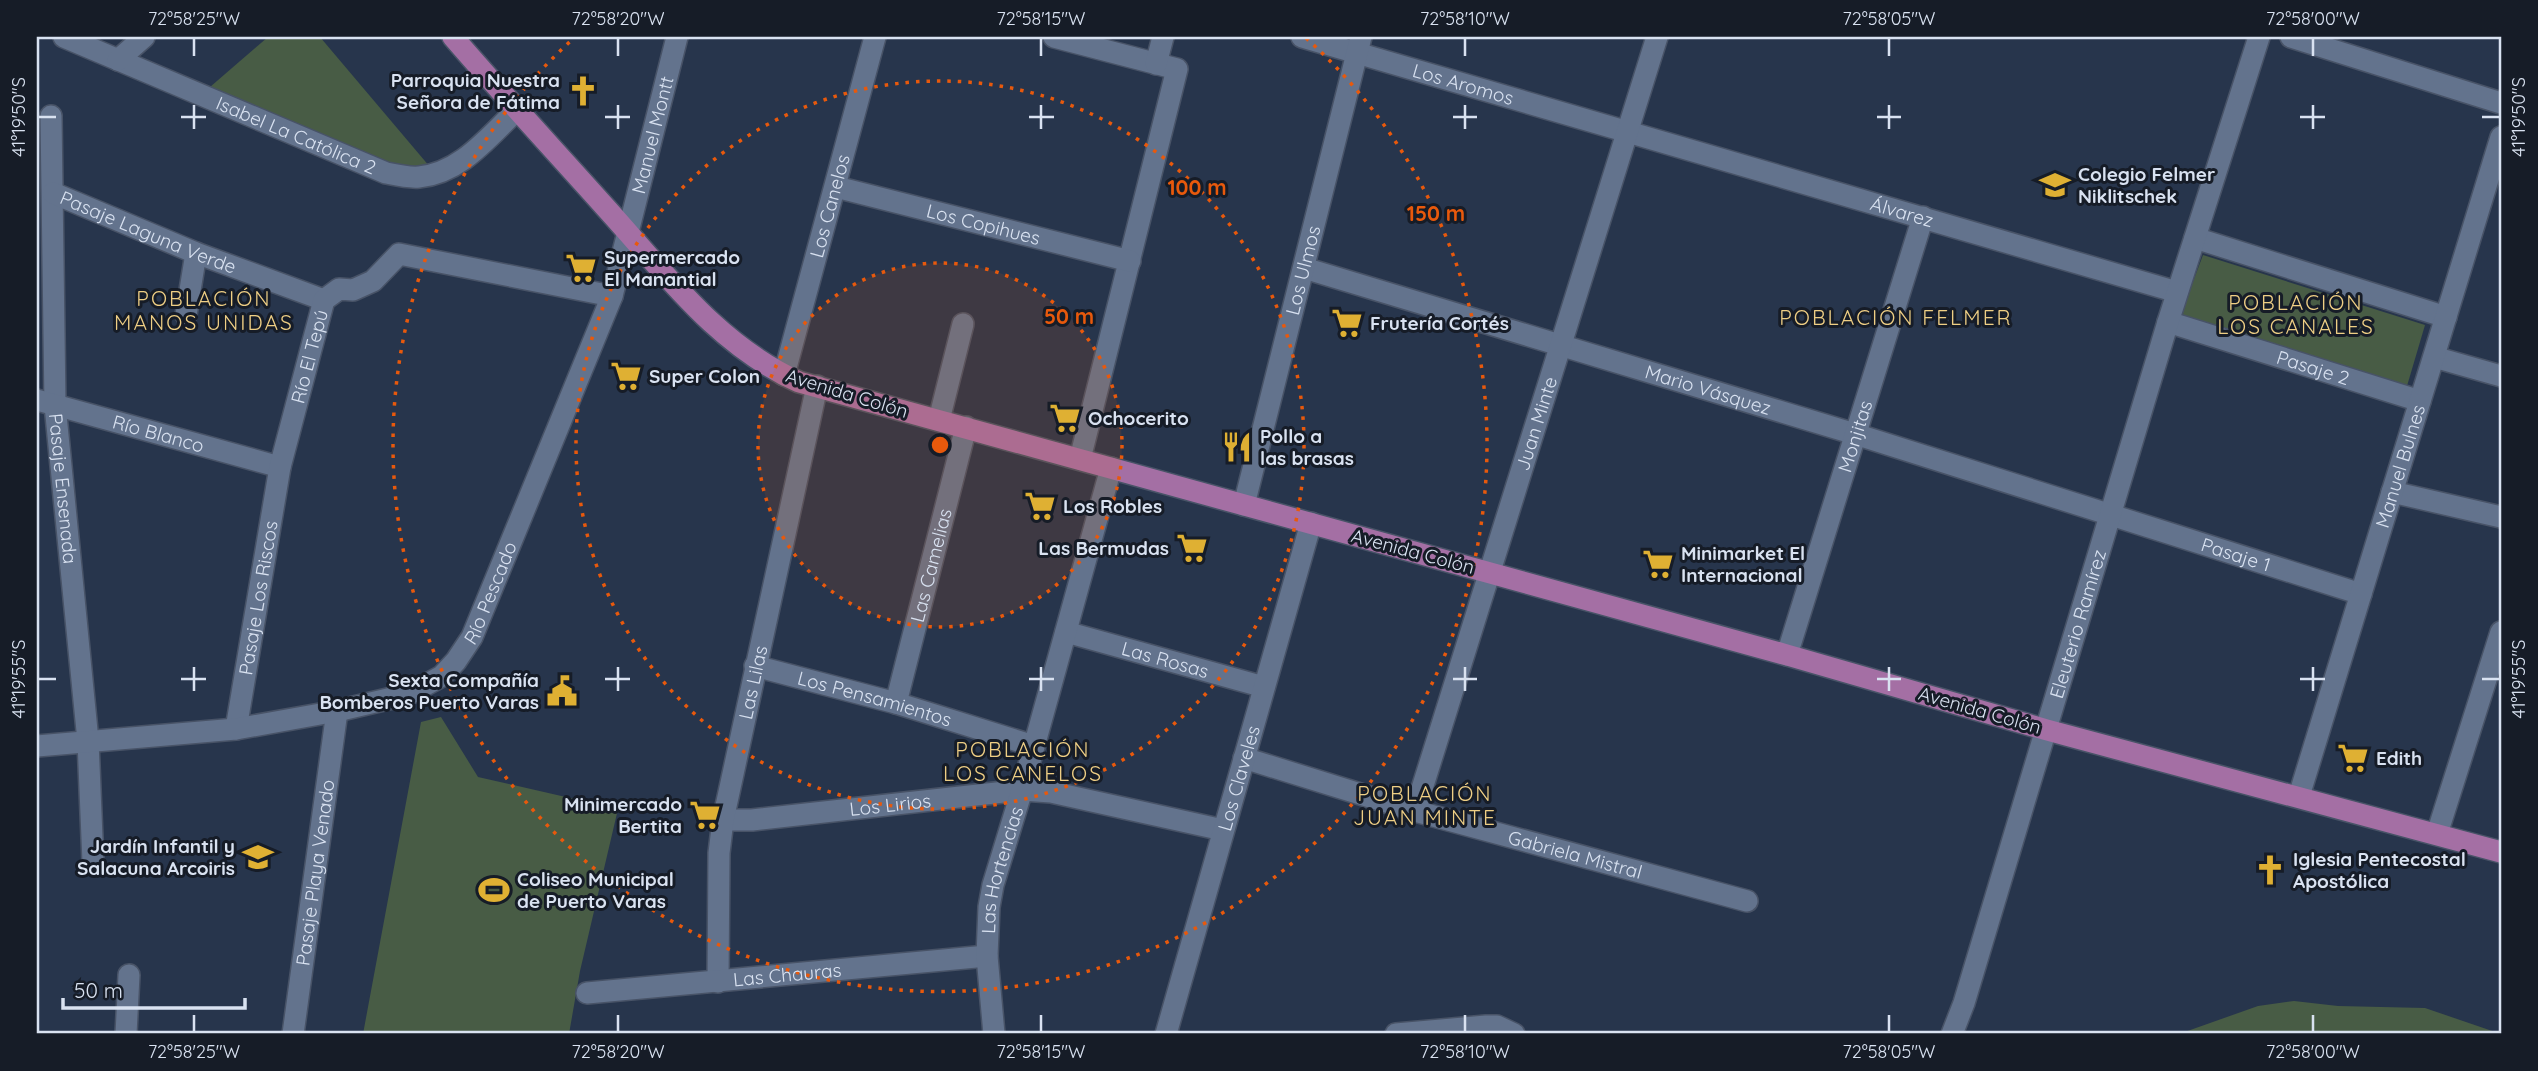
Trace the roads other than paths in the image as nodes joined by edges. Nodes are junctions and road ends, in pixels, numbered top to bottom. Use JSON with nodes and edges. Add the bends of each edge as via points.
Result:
{"nodes":[{"id":1,"x":64,"y":37,"type":"edge"},
{"id":2,"x":144,"y":37,"type":"edge"},
{"id":3,"x":453,"y":37,"type":"edge"},
{"id":4,"x":677,"y":37,"type":"edge"},
{"id":5,"x":875,"y":37,"type":"edge"},
{"id":6,"x":1054,"y":37,"type":"edge"},
{"id":7,"x":1163,"y":37,"type":"edge"},
{"id":8,"x":1302,"y":37,"type":"edge"},
{"id":9,"x":1657,"y":37,"type":"edge"},
{"id":10,"x":2259,"y":37,"type":"edge"},
{"id":11,"x":2291,"y":37,"type":"edge"},
{"id":12,"x":1359,"y":45,"type":"edge"},
{"id":13,"x":118,"y":60,"type":"junction"},
{"id":14,"x":1156,"y":64,"type":"junction"},
{"id":15,"x":2501,"y":103,"type":"edge"},
{"id":16,"x":517,"y":110,"type":"junction"},
{"id":17,"x":51,"y":116,"type":"dead end"},
{"id":18,"x":1627,"y":130,"type":"junction"},
{"id":19,"x":2501,"y":137,"type":"edge"},
{"id":20,"x":836,"y":187,"type":"junction"},
{"id":21,"x":53,"y":193,"type":"junction"},
{"id":22,"x":1923,"y":217,"type":"junction"},
{"id":23,"x":629,"y":234,"type":"junction"},
{"id":24,"x":2195,"y":238,"type":"junction"},
{"id":25,"x":196,"y":253,"type":"junction"},
{"id":26,"x":1130,"y":261,"type":"junction"},
{"id":27,"x":1304,"y":268,"type":"junction"},
{"id":28,"x":2177,"y":292,"type":"junction"},
{"id":29,"x":612,"y":296,"type":"junction"},
{"id":30,"x":324,"y":300,"type":"junction"},
{"id":31,"x":186,"y":315,"type":"dead end"},
{"id":32,"x":2446,"y":317,"type":"junction"},
{"id":33,"x":2168,"y":322,"type":"junction"},
{"id":34,"x":963,"y":324,"type":"dead end"},
{"id":35,"x":1560,"y":345,"type":"junction"},
{"id":36,"x":2434,"y":357,"type":"junction"},
{"id":37,"x":784,"y":375,"type":"junction"},
{"id":38,"x":2501,"y":376,"type":"edge"},
{"id":39,"x":817,"y":386,"type":"junction"},
{"id":40,"x":2420,"y":401,"type":"junction"},
{"id":41,"x":46,"y":402,"type":"edge"},
{"id":42,"x":939,"y":420,"type":"junction"},
{"id":43,"x":966,"y":427,"type":"junction"},
{"id":44,"x":1856,"y":434,"type":"junction"},
{"id":45,"x":1080,"y":459,"type":"junction"},
{"id":46,"x":279,"y":467,"type":"junction"},
{"id":47,"x":1111,"y":468,"type":"junction"},
{"id":48,"x":2392,"y":492,"type":"junction"},
{"id":49,"x":1244,"y":505,"type":"junction"},
{"id":50,"x":2111,"y":516,"type":"junction"},
{"id":51,"x":2501,"y":517,"type":"edge"},
{"id":52,"x":1311,"y":523,"type":"junction"},
{"id":53,"x":1490,"y":572,"type":"junction"},
{"id":54,"x":2361,"y":594,"type":"junction"},
{"id":55,"x":1066,"y":632,"type":"junction"},
{"id":56,"x":2501,"y":632,"type":"edge"},
{"id":57,"x":1787,"y":655,"type":"junction"},
{"id":58,"x":755,"y":667,"type":"junction"},
{"id":59,"x":1264,"y":687,"type":"junction"},
{"id":60,"x":897,"y":703,"type":"junction"},
{"id":61,"x":337,"y":711,"type":"junction"},
{"id":62,"x":236,"y":729,"type":"junction"},
{"id":63,"x":2047,"y":730,"type":"junction"},
{"id":64,"x":88,"y":741,"type":"junction"},
{"id":65,"x":37,"y":746,"type":"edge"},
{"id":66,"x":1034,"y":746,"type":"junction"},
{"id":67,"x":1244,"y":758,"type":"junction"},
{"id":68,"x":1022,"y":790,"type":"junction"},
{"id":69,"x":2298,"y":796,"type":"junction"},
{"id":70,"x":1415,"y":811,"type":"junction"},
{"id":71,"x":723,"y":820,"type":"junction"},
{"id":72,"x":1223,"y":830,"type":"junction"},
{"id":73,"x":2437,"y":835,"type":"junction"},
{"id":74,"x":2501,"y":852,"type":"edge"},
{"id":75,"x":93,"y":862,"type":"dead end"},
{"id":76,"x":1746,"y":901,"type":"dead end"},
{"id":77,"x":987,"y":956,"type":"junction"},
{"id":78,"x":129,"y":975,"type":"dead end"},
{"id":79,"x":718,"y":982,"type":"junction"},
{"id":80,"x":587,"y":993,"type":"dead end"},
{"id":81,"x":126,"y":1034,"type":"edge"},
{"id":82,"x":293,"y":1034,"type":"edge"},
{"id":83,"x":994,"y":1034,"type":"edge"},
{"id":84,"x":1166,"y":1034,"type":"edge"},
{"id":85,"x":1396,"y":1034,"type":"edge"},
{"id":86,"x":1514,"y":1034,"type":"edge"},
{"id":87,"x":1952,"y":1034,"type":"edge"}],
"edges":[{"from":1,"to":13,"type":"street","name":"Isabel La Católica 2"},
{"from":2,"to":13,"type":"street"},
{"from":3,"to":16,"type":"main road","name":"Avenida Colón"},
{"from":4,"to":23,"type":"street","name":"Manuel Montt"},
{"from":5,"to":20,"type":"street","name":"Los Canelos"},
{"from":6,"to":14,"type":"street"},
{"from":7,"to":14,"type":"street"},
{"from":8,"to":12,"type":"street","name":"Los Aromos"},
{"from":9,"to":18,"type":"street","name":"Juan Minte"},
{"from":10,"to":24,"type":"street","name":"Eleuterio Ramírez"},
{"from":11,"to":15,"type":"street"},
{"from":12,"to":18,"type":"street","name":"Los Aromos"},
{"from":12,"to":27,"type":"street","name":"Los Ulmos"},
{"from":13,"to":16,"type":"street","name":"Isabel La Católica 2","via":[[386,173],[416,177],[456,166]]},
{"from":14,"to":26,"type":"street","via":[[1178,69]]},
{"from":16,"to":23,"type":"main road","name":"Avenida Colón"},
{"from":17,"to":21,"type":"street","name":"Pasaje Ensenada"},
{"from":18,"to":22,"type":"street","name":"Álvarez"},
{"from":18,"to":35,"type":"street","name":"Juan Minte"},
{"from":19,"to":32,"type":"street","name":"Manuel Bulnes"},
{"from":20,"to":26,"type":"street","name":"Los Copihues"},
{"from":20,"to":37,"type":"street","name":"Los Canelos"},
{"from":21,"to":25,"type":"street","name":"Pasaje Laguna Verde"},
{"from":21,"to":41,"type":"street","name":"Pasaje Ensenada"},
{"from":22,"to":28,"type":"street","name":"Álvarez"},
{"from":22,"to":44,"type":"street","name":"Monjitas"},
{"from":23,"to":29,"type":"street","name":"Río Pescado"},
{"from":23,"to":37,"type":"main road","name":"Avenida Colón","via":[[708,320]]},
{"from":24,"to":28,"type":"street","name":"Eleuterio Ramírez"},
{"from":24,"to":32,"type":"street"},
{"from":25,"to":30,"type":"street","name":"Pasaje Laguna Verde"},
{"from":25,"to":31,"type":"street"},
{"from":26,"to":45,"type":"street"},
{"from":27,"to":35,"type":"street","name":"Mario Vásquez"},
{"from":27,"to":49,"type":"street","name":"Los Ulmos"},
{"from":28,"to":33,"type":"street","name":"Eleuterio Ramírez"},
{"from":29,"to":30,"type":"street","name":"Río El Tepú","via":[[398,254],[373,281],[353,290],[339,289]]},
{"from":29,"to":61,"type":"street","name":"Río Pescado","via":[[464,649],[442,676],[409,694]]},
{"from":30,"to":46,"type":"street","name":"Río El Tepú"},
{"from":32,"to":36,"type":"street","name":"Manuel Bulnes"},
{"from":33,"to":40,"type":"street","name":"Pasaje 2"},
{"from":33,"to":50,"type":"street","name":"Eleuterio Ramírez"},
{"from":34,"to":42,"type":"street"},
{"from":35,"to":44,"type":"street","name":"Mario Vásquez"},
{"from":35,"to":53,"type":"street","name":"Juan Minte"},
{"from":36,"to":38,"type":"street"},
{"from":36,"to":40,"type":"street","name":"Manuel Bulnes"},
{"from":37,"to":39,"type":"main road","name":"Avenida Colón"},
{"from":39,"to":42,"type":"main road","name":"Avenida Colón"},
{"from":39,"to":58,"type":"street","name":"Las Lilas"},
{"from":40,"to":48,"type":"street","name":"Manuel Bulnes"},
{"from":41,"to":46,"type":"street","name":"Río Blanco"},
{"from":41,"to":64,"type":"street","name":"Pasaje Ensenada"},
{"from":42,"to":43,"type":"main road","name":"Avenida Colón"},
{"from":43,"to":45,"type":"main road","name":"Avenida Colón"},
{"from":43,"to":60,"type":"street","name":"Las Camelias"},
{"from":44,"to":50,"type":"street","name":"Mario Vásquez"},
{"from":44,"to":57,"type":"street","name":"Monjitas"},
{"from":45,"to":47,"type":"main road","name":"Avenida Colón"},
{"from":46,"to":62,"type":"street","name":"Pasaje Los Riscos"},
{"from":47,"to":49,"type":"main road","name":"Avenida Colón"},
{"from":47,"to":55,"type":"street","name":"Las Hortencias"},
{"from":48,"to":51,"type":"street"},
{"from":48,"to":54,"type":"street","name":"Manuel Bulnes"},
{"from":49,"to":52,"type":"main road","name":"Avenida Colón"},
{"from":50,"to":54,"type":"street","name":"Pasaje 1"},
{"from":50,"to":63,"type":"street","name":"Eleuterio Ramírez"},
{"from":52,"to":53,"type":"main road","name":"Avenida Colón"},
{"from":52,"to":59,"type":"street","name":"Los Claveles"},
{"from":53,"to":57,"type":"main road","name":"Avenida Colón"},
{"from":53,"to":70,"type":"street","name":"Juan Minte"},
{"from":54,"to":69,"type":"street","name":"Manuel Bulnes"},
{"from":55,"to":59,"type":"street","name":"Las Rosas"},
{"from":55,"to":66,"type":"street","name":"Las Hortencias"},
{"from":56,"to":73,"type":"street"},
{"from":57,"to":63,"type":"main road","name":"Avenida Colón"},
{"from":58,"to":60,"type":"street","name":"Los Pensamientos"},
{"from":58,"to":71,"type":"street","name":"Las Lilas"},
{"from":59,"to":67,"type":"street","name":"Los Claveles"},
{"from":60,"to":66,"type":"street","name":"Los Pensamientos"},
{"from":61,"to":62,"type":"street","name":"Río Pescado"},
{"from":61,"to":82,"type":"street","name":"Pasaje Playa Venado"},
{"from":62,"to":64,"type":"street","name":"Río Pescado"},
{"from":63,"to":69,"type":"main road","name":"Avenida Colón"},
{"from":63,"to":87,"type":"street","name":"Eleuterio Ramírez"},
{"from":64,"to":65,"type":"street","name":"Río Pescado"},
{"from":64,"to":75,"type":"street","name":"Pasaje Ensenada"},
{"from":66,"to":68,"type":"street","name":"Las Hortencias"},
{"from":67,"to":70,"type":"street","name":"Gabriela Mistral"},
{"from":67,"to":72,"type":"street","name":"Los Claveles"},
{"from":68,"to":71,"type":"street","name":"Los Lirios"},
{"from":68,"to":72,"type":"street","name":"Los Lirios","via":[[1051,792]]},
{"from":68,"to":77,"type":"street","name":"Las Hortencias","via":[[993,885]]},
{"from":69,"to":73,"type":"main road","name":"Avenida Colón"},
{"from":70,"to":76,"type":"street","name":"Gabriela Mistral"},
{"from":71,"to":79,"type":"street","name":"Las Lilas"},
{"from":72,"to":84,"type":"street","name":"Los Claveles"},
{"from":73,"to":74,"type":"main road","name":"Avenida Colón"},
{"from":77,"to":79,"type":"street","name":"Las Chauras"},
{"from":77,"to":83,"type":"street","name":"Las Hortencias"},
{"from":78,"to":81,"type":"street"},
{"from":79,"to":80,"type":"street","name":"Las Chauras"},
{"from":85,"to":86,"type":"street","via":[[1486,1026]]}]}
